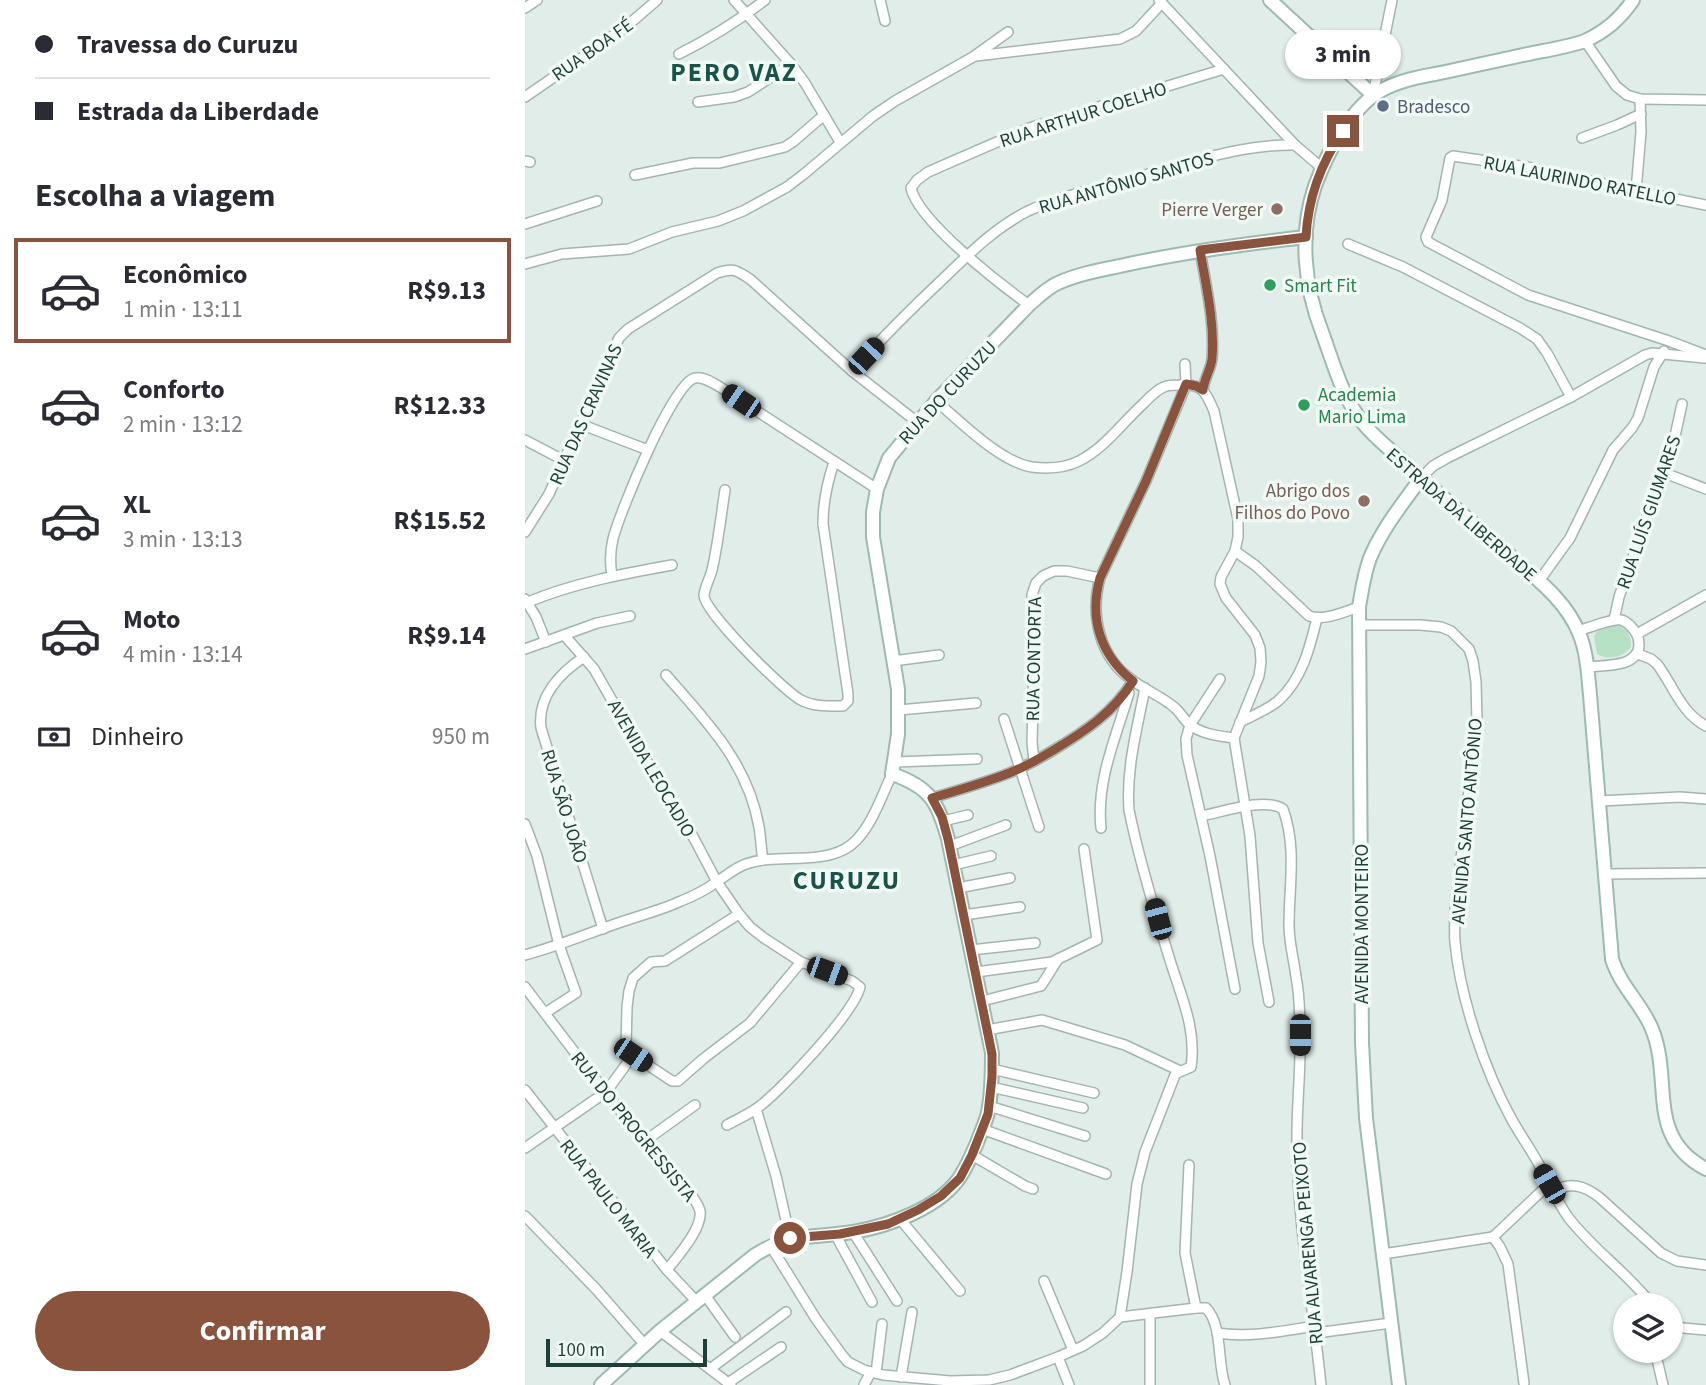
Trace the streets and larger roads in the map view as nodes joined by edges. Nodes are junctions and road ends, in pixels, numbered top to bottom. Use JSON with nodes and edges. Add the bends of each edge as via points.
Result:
{"nodes":[{"id":1,"x":537,"y":0,"type":"edge"},
{"id":2,"x":657,"y":0,"type":"edge"},
{"id":3,"x":734,"y":0,"type":"edge"},
{"id":4,"x":765,"y":0,"type":"edge"},
{"id":5,"x":880,"y":0,"type":"edge"},
{"id":6,"x":1270,"y":0,"type":"edge"},
{"id":7,"x":1392,"y":0,"type":"edge"},
{"id":8,"x":1633,"y":0,"type":"edge"},
{"id":9,"x":1161,"y":2,"type":"edge"},
{"id":10,"x":525,"y":8,"type":"edge"},
{"id":11,"x":746,"y":15,"type":"junction"},
{"id":12,"x":885,"y":21,"type":"dead end"},
{"id":13,"x":1008,"y":32,"type":"dead end"},
{"id":14,"x":1585,"y":41,"type":"junction"},
{"id":15,"x":679,"y":54,"type":"dead end"},
{"id":16,"x":973,"y":57,"type":"junction"},
{"id":17,"x":791,"y":64,"type":"junction"},
{"id":18,"x":1224,"y":69,"type":"junction"},
{"id":19,"x":1373,"y":95,"type":"junction"},
{"id":20,"x":525,"y":97,"type":"edge"},
{"id":21,"x":1640,"y":99,"type":"junction"},
{"id":22,"x":1706,"y":100,"type":"edge"},
{"id":23,"x":698,"y":102,"type":"dead end"},
{"id":24,"x":1641,"y":114,"type":"junction"},
{"id":25,"x":824,"y":116,"type":"junction"},
{"id":26,"x":1582,"y":138,"type":"dead end"},
{"id":27,"x":840,"y":142,"type":"junction"},
{"id":28,"x":1295,"y":145,"type":"junction"},
{"id":29,"x":1322,"y":168,"type":"junction"},
{"id":30,"x":635,"y":175,"type":"dead end"},
{"id":31,"x":1636,"y":191,"type":"junction"},
{"id":32,"x":597,"y":201,"type":"dead end"},
{"id":33,"x":1706,"y":205,"type":"edge"},
{"id":34,"x":525,"y":224,"type":"edge"},
{"id":35,"x":1306,"y":237,"type":"junction"},
{"id":36,"x":1348,"y":244,"type":"dead end"},
{"id":37,"x":1200,"y":250,"type":"junction"},
{"id":38,"x":967,"y":256,"type":"junction"},
{"id":39,"x":525,"y":264,"type":"edge"},
{"id":40,"x":1029,"y":305,"type":"junction"},
{"id":41,"x":1669,"y":341,"type":"junction"},
{"id":42,"x":1662,"y":354,"type":"junction"},
{"id":43,"x":1706,"y":357,"type":"edge"},
{"id":44,"x":1185,"y":364,"type":"dead end"},
{"id":45,"x":852,"y":371,"type":"junction"},
{"id":46,"x":1186,"y":384,"type":"junction"},
{"id":47,"x":1204,"y":385,"type":"junction"},
{"id":48,"x":1571,"y":397,"type":"junction"},
{"id":49,"x":936,"y":401,"type":"junction"},
{"id":50,"x":1682,"y":404,"type":"dead end"},
{"id":51,"x":917,"y":422,"type":"junction"},
{"id":52,"x":580,"y":424,"type":"junction"},
{"id":53,"x":525,"y":440,"type":"edge"},
{"id":54,"x":648,"y":450,"type":"junction"},
{"id":55,"x":565,"y":461,"type":"junction"},
{"id":56,"x":834,"y":462,"type":"junction"},
{"id":57,"x":1662,"y":472,"type":"junction"},
{"id":58,"x":1421,"y":478,"type":"junction"},
{"id":59,"x":877,"y":489,"type":"junction"},
{"id":60,"x":1706,"y":489,"type":"edge"},
{"id":61,"x":726,"y":490,"type":"dead end"},
{"id":62,"x":525,"y":532,"type":"edge"},
{"id":63,"x":1235,"y":551,"type":"junction"},
{"id":64,"x":671,"y":565,"type":"dead end"},
{"id":65,"x":612,"y":576,"type":"junction"},
{"id":66,"x":1100,"y":578,"type":"junction"},
{"id":67,"x":1539,"y":581,"type":"junction"},
{"id":68,"x":1706,"y":594,"type":"edge"},
{"id":69,"x":526,"y":601,"type":"edge"},
{"id":70,"x":1359,"y":607,"type":"junction"},
{"id":71,"x":631,"y":616,"type":"dead end"},
{"id":72,"x":1317,"y":618,"type":"junction"},
{"id":73,"x":1614,"y":620,"type":"junction"},
{"id":74,"x":1359,"y":625,"type":"junction"},
{"id":75,"x":1578,"y":631,"type":"junction"},
{"id":76,"x":1637,"y":634,"type":"junction"},
{"id":77,"x":563,"y":635,"type":"junction"},
{"id":78,"x":546,"y":642,"type":"junction"},
{"id":79,"x":525,"y":649,"type":"edge"},
{"id":80,"x":1638,"y":654,"type":"junction"},
{"id":81,"x":939,"y":655,"type":"dead end"},
{"id":82,"x":584,"y":657,"type":"junction"},
{"id":83,"x":893,"y":661,"type":"junction"},
{"id":84,"x":1587,"y":667,"type":"junction"},
{"id":85,"x":666,"y":675,"type":"dead end"},
{"id":86,"x":1220,"y":679,"type":"dead end"},
{"id":87,"x":1133,"y":681,"type":"junction"},
{"id":88,"x":1145,"y":688,"type":"junction"},
{"id":89,"x":976,"y":703,"type":"dead end"},
{"id":90,"x":899,"y":710,"type":"junction"},
{"id":91,"x":1004,"y":719,"type":"dead end"},
{"id":92,"x":1240,"y":722,"type":"junction"},
{"id":93,"x":1190,"y":725,"type":"junction"},
{"id":94,"x":1706,"y":726,"type":"edge"},
{"id":95,"x":1234,"y":738,"type":"junction"},
{"id":96,"x":977,"y":759,"type":"dead end"},
{"id":97,"x":1034,"y":761,"type":"junction"},
{"id":98,"x":893,"y":768,"type":"junction"},
{"id":99,"x":1020,"y":768,"type":"junction"},
{"id":100,"x":932,"y":798,"type":"junction"},
{"id":101,"x":1706,"y":799,"type":"edge"},
{"id":102,"x":1599,"y":802,"type":"junction"},
{"id":103,"x":1245,"y":807,"type":"junction"},
{"id":104,"x":968,"y":815,"type":"dead end"},
{"id":105,"x":1201,"y":816,"type":"junction"},
{"id":106,"x":943,"y":821,"type":"junction"},
{"id":107,"x":525,"y":824,"type":"edge"},
{"id":108,"x":1006,"y":825,"type":"dead end"},
{"id":109,"x":1039,"y":827,"type":"dead end"},
{"id":110,"x":1101,"y":828,"type":"dead end"},
{"id":111,"x":950,"y":846,"type":"junction"},
{"id":112,"x":1084,"y":849,"type":"dead end"},
{"id":113,"x":991,"y":856,"type":"dead end"},
{"id":114,"x":763,"y":860,"type":"junction"},
{"id":115,"x":953,"y":865,"type":"junction"},
{"id":116,"x":1605,"y":874,"type":"junction"},
{"id":117,"x":1706,"y":875,"type":"edge"},
{"id":118,"x":1010,"y":878,"type":"dead end"},
{"id":119,"x":717,"y":882,"type":"junction"},
{"id":120,"x":958,"y":888,"type":"junction"},
{"id":121,"x":1020,"y":907,"type":"dead end"},
{"id":122,"x":739,"y":914,"type":"junction"},
{"id":123,"x":964,"y":915,"type":"junction"},
{"id":124,"x":603,"y":929,"type":"junction"},
{"id":125,"x":1035,"y":943,"type":"dead end"},
{"id":126,"x":559,"y":946,"type":"junction"},
{"id":127,"x":971,"y":950,"type":"junction"},
{"id":128,"x":525,"y":955,"type":"edge"},
{"id":129,"x":1058,"y":958,"type":"junction"},
{"id":130,"x":800,"y":962,"type":"junction"},
{"id":131,"x":976,"y":972,"type":"junction"},
{"id":132,"x":525,"y":987,"type":"edge"},
{"id":133,"x":1235,"y":989,"type":"dead end"},
{"id":134,"x":982,"y":1001,"type":"junction"},
{"id":135,"x":1269,"y":1002,"type":"dead end"},
{"id":136,"x":545,"y":1013,"type":"junction"},
{"id":137,"x":987,"y":1030,"type":"junction"},
{"id":138,"x":633,"y":1055,"type":"junction"},
{"id":139,"x":992,"y":1069,"type":"junction"},
{"id":140,"x":1179,"y":1071,"type":"junction"},
{"id":141,"x":991,"y":1087,"type":"junction"},
{"id":142,"x":525,"y":1090,"type":"edge"},
{"id":143,"x":606,"y":1092,"type":"junction"},
{"id":144,"x":1094,"y":1093,"type":"dead end"},
{"id":145,"x":695,"y":1105,"type":"dead end"},
{"id":146,"x":989,"y":1106,"type":"junction"},
{"id":147,"x":1083,"y":1108,"type":"dead end"},
{"id":148,"x":756,"y":1109,"type":"junction"},
{"id":149,"x":727,"y":1125,"type":"dead end"},
{"id":150,"x":553,"y":1127,"type":"junction"},
{"id":151,"x":982,"y":1129,"type":"junction"},
{"id":152,"x":1085,"y":1136,"type":"dead end"},
{"id":153,"x":645,"y":1141,"type":"junction"},
{"id":154,"x":525,"y":1148,"type":"edge"},
{"id":155,"x":972,"y":1155,"type":"junction"},
{"id":156,"x":1189,"y":1164,"type":"dead end"},
{"id":157,"x":1706,"y":1169,"type":"edge"},
{"id":158,"x":1106,"y":1174,"type":"dead end"},
{"id":159,"x":1551,"y":1187,"type":"junction"},
{"id":160,"x":1033,"y":1189,"type":"dead end"},
{"id":161,"x":525,"y":1216,"type":"edge"},
{"id":162,"x":900,"y":1219,"type":"junction"},
{"id":163,"x":853,"y":1232,"type":"junction"},
{"id":164,"x":835,"y":1234,"type":"junction"},
{"id":165,"x":1493,"y":1237,"type":"junction"},
{"id":166,"x":790,"y":1238,"type":"junction"},
{"id":167,"x":770,"y":1245,"type":"junction"},
{"id":168,"x":1383,"y":1254,"type":"junction"},
{"id":169,"x":1706,"y":1265,"type":"edge"},
{"id":170,"x":667,"y":1270,"type":"junction"},
{"id":171,"x":1044,"y":1281,"type":"dead end"},
{"id":172,"x":960,"y":1292,"type":"dead end"},
{"id":173,"x":1643,"y":1293,"type":"edge"},
{"id":174,"x":701,"y":1299,"type":"junction"},
{"id":175,"x":897,"y":1301,"type":"dead end"},
{"id":176,"x":872,"y":1302,"type":"dead end"},
{"id":177,"x":1196,"y":1308,"type":"junction"},
{"id":178,"x":786,"y":1312,"type":"dead end"},
{"id":179,"x":912,"y":1312,"type":"dead end"},
{"id":180,"x":1150,"y":1314,"type":"junction"},
{"id":181,"x":1120,"y":1317,"type":"junction"},
{"id":182,"x":883,"y":1324,"type":"dead end"},
{"id":183,"x":1391,"y":1324,"type":"junction"},
{"id":184,"x":1683,"y":1328,"type":"edge"},
{"id":185,"x":1315,"y":1329,"type":"junction"},
{"id":186,"x":1706,"y":1330,"type":"edge"},
{"id":187,"x":660,"y":1331,"type":"junction"},
{"id":188,"x":1217,"y":1333,"type":"junction"},
{"id":189,"x":735,"y":1337,"type":"dead end"},
{"id":190,"x":645,"y":1345,"type":"junction"},
{"id":191,"x":781,"y":1347,"type":"dead end"},
{"id":192,"x":1073,"y":1349,"type":"junction"},
{"id":193,"x":1058,"y":1357,"type":"junction"},
{"id":194,"x":1658,"y":1363,"type":"edge"},
{"id":195,"x":710,"y":1369,"type":"junction"},
{"id":196,"x":874,"y":1373,"type":"junction"},
{"id":197,"x":894,"y":1379,"type":"edge"},
{"id":198,"x":911,"y":1381,"type":"edge"},
{"id":199,"x":944,"y":1383,"type":"edge"},
{"id":200,"x":969,"y":1383,"type":"edge"},
{"id":201,"x":982,"y":1383,"type":"edge"},
{"id":202,"x":730,"y":1384,"type":"edge"},
{"id":203,"x":1524,"y":1384,"type":"edge"},
{"id":204,"x":601,"y":1385,"type":"edge"},
{"id":205,"x":864,"y":1385,"type":"edge"},
{"id":206,"x":1069,"y":1385,"type":"edge"},
{"id":207,"x":1150,"y":1385,"type":"edge"},
{"id":208,"x":1225,"y":1385,"type":"edge"},
{"id":209,"x":1321,"y":1385,"type":"edge"},
{"id":210,"x":1399,"y":1385,"type":"edge"},
{"id":211,"x":1663,"y":1385,"type":"edge"}],
"edges":[{"from":1,"to":10,"type":"street"},
{"from":2,"to":20,"type":"street","name":"RUA BOA FÉ"},
{"from":3,"to":11,"type":"street"},
{"from":4,"to":11,"type":"street"},
{"from":5,"to":12,"type":"street"},
{"from":6,"to":19,"type":"street"},
{"from":7,"to":19,"type":"street"},
{"from":8,"to":14,"type":"street","name":"ESTRADA DA LIBERDADE","via":[[1616,21]]},
{"from":9,"to":16,"type":"street","via":[[1136,31],[1120,39]]},
{"from":9,"to":18,"type":"street"},
{"from":11,"to":15,"type":"street"},
{"from":11,"to":17,"type":"street"},
{"from":13,"to":16,"type":"street"},
{"from":14,"to":19,"type":"street","name":"ESTRADA DA LIBERDADE","via":[[1413,79]]},
{"from":14,"to":21,"type":"street","via":[[1616,86]]},
{"from":16,"to":27,"type":"street","via":[[895,101]]},
{"from":17,"to":23,"type":"street","via":[[748,92]]},
{"from":17,"to":25,"type":"street"},
{"from":18,"to":28,"type":"street"},
{"from":18,"to":38,"type":"street","name":"RUA ARTHUR COELHO","via":[[1029,128],[917,180],[911,188],[916,202]]},
{"from":19,"to":29,"type":"street","name":"ESTRADA DA LIBERDADE","via":[[1343,131]]},
{"from":21,"to":22,"type":"street"},
{"from":21,"to":24,"type":"street"},
{"from":24,"to":26,"type":"street"},
{"from":24,"to":31,"type":"street"},
{"from":25,"to":27,"type":"street"},
{"from":25,"to":30,"type":"street","via":[[785,146],[735,160]]},
{"from":27,"to":39,"type":"street","via":[[787,187],[718,221],[629,249],[562,254]]},
{"from":28,"to":29,"type":"street"},
{"from":28,"to":38,"type":"street","name":"RUA ANTÔNIO SANTOS","via":[[1242,149],[1070,196],[1007,223]]},
{"from":29,"to":35,"type":"street","name":"ESTRADA DA LIBERDADE","via":[[1307,217]]},
{"from":31,"to":33,"type":"street","name":"RUA LAURINDO RATELLO"},
{"from":31,"to":41,"type":"street","name":"RUA LAURINDO RATELLO","via":[[1453,156],[1443,200],[1426,237],[1528,295]]},
{"from":32,"to":34,"type":"street"},
{"from":35,"to":37,"type":"street","name":"RUA DO CURUZU"},
{"from":35,"to":58,"type":"street","name":"ESTRADA DA LIBERDADE","via":[[1312,303],[1346,395],[1371,433]]},
{"from":36,"to":48,"type":"street","via":[[1403,267],[1537,339]]},
{"from":37,"to":40,"type":"street","name":"RUA DO CURUZU","via":[[1073,277],[1057,283]]},
{"from":37,"to":47,"type":"street","via":[[1211,317],[1212,361]]},
{"from":38,"to":40,"type":"street"},
{"from":38,"to":45,"type":"street","name":"RUA ANTÔNIO SANTOS"},
{"from":40,"to":49,"type":"street","name":"RUA DO CURUZU"},
{"from":41,"to":42,"type":"street"},
{"from":41,"to":43,"type":"street"},
{"from":42,"to":43,"type":"street"},
{"from":42,"to":48,"type":"street","via":[[1646,355]]},
{"from":42,"to":67,"type":"street","via":[[1638,418],[1613,450],[1570,538]]},
{"from":44,"to":46,"type":"street"},
{"from":45,"to":51,"type":"street"},
{"from":45,"to":52,"type":"street","name":"RUA DAS CRAVINAS","via":[[750,279],[727,270],[619,338]]},
{"from":46,"to":47,"type":"street"},
{"from":46,"to":49,"type":"street","via":[[1163,387],[1104,444],[1079,461],[1047,468],[1015,463],[1000,454]]},
{"from":46,"to":66,"type":"street"},
{"from":47,"to":63,"type":"street","via":[[1238,519]]},
{"from":48,"to":58,"type":"street","via":[[1447,458]]},
{"from":49,"to":51,"type":"street","name":"RUA DO CURUZU"},
{"from":50,"to":57,"type":"street","name":"RUA LUÍS GIUMARES"},
{"from":51,"to":59,"type":"street","name":"RUA DO CURUZU","via":[[888,458]]},
{"from":52,"to":54,"type":"street"},
{"from":52,"to":55,"type":"street","name":"RUA DAS CRAVINAS"},
{"from":53,"to":55,"type":"street"},
{"from":54,"to":56,"type":"street","via":[[680,391],[699,378]]},
{"from":54,"to":65,"type":"street","via":[[613,539]]},
{"from":55,"to":62,"type":"street","name":"RUA DAS CRAVINAS"},
{"from":56,"to":59,"type":"street"},
{"from":56,"to":61,"type":"street","via":[[823,503],[823,524],[848,694],[843,706],[821,706],[791,694],[714,616],[704,598]]},
{"from":57,"to":60,"type":"street"},
{"from":57,"to":73,"type":"street","name":"RUA LUÍS GIUMARES"},
{"from":58,"to":67,"type":"street","name":"ESTRADA DA LIBERDADE"},
{"from":58,"to":70,"type":"street","name":"AVENIDA MONTEIRO","via":[[1380,537],[1363,581]]},
{"from":59,"to":83,"type":"street","name":"RUA DO CURUZU","via":[[873,537]]},
{"from":63,"to":72,"type":"street","via":[[1309,616]]},
{"from":63,"to":92,"type":"street","via":[[1220,584],[1255,635],[1261,662]]},
{"from":64,"to":65,"type":"street"},
{"from":65,"to":69,"type":"street"},
{"from":66,"to":87,"type":"street","via":[[1095,609],[1101,639],[1115,666]]},
{"from":66,"to":97,"type":"street","name":"RUA CONTORTA","via":[[1055,571],[1036,583],[1032,595]]},
{"from":67,"to":75,"type":"street","name":"ESTRADA DA LIBERDADE"},
{"from":68,"to":76,"type":"street"},
{"from":69,"to":78,"type":"street"},
{"from":70,"to":72,"type":"street"},
{"from":70,"to":74,"type":"street","name":"AVENIDA MONTEIRO"},
{"from":71,"to":77,"type":"street"},
{"from":72,"to":92,"type":"street","via":[[1310,649],[1290,688],[1278,701]]},
{"from":73,"to":75,"type":"street"},
{"from":73,"to":76,"type":"street","via":[[1622,620]]},
{"from":74,"to":159,"type":"street","name":"AVENIDA SANTO ANTÔNIO","via":[[1441,627],[1469,649],[1477,722],[1455,910],[1458,967],[1493,1080]]},
{"from":74,"to":168,"type":"street","name":"AVENIDA MONTEIRO","via":[[1362,1043]]},
{"from":75,"to":84,"type":"street","name":"ESTRADA DA LIBERDADE"},
{"from":76,"to":80,"type":"street"},
{"from":77,"to":78,"type":"street"},
{"from":77,"to":82,"type":"street","name":"AVENIDA LEOCADIO"},
{"from":78,"to":79,"type":"street"},
{"from":80,"to":84,"type":"street","via":[[1626,662]]},
{"from":80,"to":94,"type":"street","via":[[1657,664],[1683,706]]},
{"from":81,"to":83,"type":"street"},
{"from":82,"to":119,"type":"street","name":"AVENIDA LEOCADIO"},
{"from":82,"to":124,"type":"street","name":"RUA SÃO JOÃO","via":[[554,684],[540,719]]},
{"from":83,"to":90,"type":"street","name":"RUA DO CURUZU"},
{"from":84,"to":102,"type":"street","name":"ESTRADA DA LIBERDADE"},
{"from":85,"to":114,"type":"street","via":[[729,750],[742,773],[759,827]]},
{"from":86,"to":93,"type":"street"},
{"from":87,"to":88,"type":"street"},
{"from":87,"to":97,"type":"street","via":[[1096,723]]},
{"from":87,"to":110,"type":"street","via":[[1102,785]]},
{"from":88,"to":93,"type":"street","via":[[1174,707]]},
{"from":88,"to":140,"type":"street","via":[[1129,765],[1129,810],[1191,1028],[1191,1067]]},
{"from":89,"to":90,"type":"street"},
{"from":90,"to":98,"type":"street","name":"RUA DO CURUZU"},
{"from":91,"to":99,"type":"street"},
{"from":92,"to":95,"type":"street"},
{"from":93,"to":95,"type":"street","via":[[1204,733]]},
{"from":93,"to":105,"type":"street","via":[[1187,755]]},
{"from":95,"to":103,"type":"street"},
{"from":96,"to":98,"type":"street"},
{"from":97,"to":99,"type":"street"},
{"from":98,"to":100,"type":"street"},
{"from":98,"to":114,"type":"street","via":[[866,828],[845,849],[827,855]]},
{"from":99,"to":100,"type":"street"},
{"from":99,"to":109,"type":"street"},
{"from":100,"to":106,"type":"street"},
{"from":101,"to":102,"type":"street"},
{"from":102,"to":116,"type":"street","name":"ESTRADA DA LIBERDADE"},
{"from":103,"to":105,"type":"street","name":"RUA ALVARENGA PEIXOTO"},
{"from":103,"to":135,"type":"street","via":[[1258,943]]},
{"from":103,"to":185,"type":"street","name":"RUA ALVARENGA PEIXOTO","via":[[1277,805],[1283,809],[1290,834],[1289,928],[1300,1035],[1297,1150]]},
{"from":104,"to":106,"type":"street"},
{"from":105,"to":133,"type":"street"},
{"from":106,"to":111,"type":"street"},
{"from":107,"to":126,"type":"street"},
{"from":108,"to":111,"type":"street"},
{"from":111,"to":115,"type":"street"},
{"from":112,"to":129,"type":"street","via":[[1097,940]]},
{"from":113,"to":115,"type":"street"},
{"from":114,"to":119,"type":"street","via":[[745,864]]},
{"from":115,"to":120,"type":"street"},
{"from":116,"to":117,"type":"street"},
{"from":116,"to":157,"type":"street","name":"ESTRADA DA LIBERDADE","via":[[1612,959],[1651,1027],[1667,1127],[1680,1149]]},
{"from":118,"to":120,"type":"street"},
{"from":119,"to":122,"type":"street","name":"AVENIDA LEOCADIO"},
{"from":119,"to":124,"type":"street","via":[[679,902]]},
{"from":120,"to":123,"type":"street"},
{"from":121,"to":123,"type":"street"},
{"from":122,"to":130,"type":"street","name":"AVENIDA LEOCADIO"},
{"from":122,"to":138,"type":"street","via":[[636,974],[629,990],[626,1045]]},
{"from":123,"to":127,"type":"street"},
{"from":124,"to":126,"type":"street"},
{"from":125,"to":127,"type":"street"},
{"from":126,"to":128,"type":"street"},
{"from":126,"to":136,"type":"street","via":[[576,993]]},
{"from":127,"to":131,"type":"street"},
{"from":129,"to":131,"type":"street"},
{"from":129,"to":134,"type":"street","via":[[1041,986]]},
{"from":130,"to":138,"type":"street","via":[[750,1023],[677,1081]]},
{"from":130,"to":148,"type":"street","name":"AVENIDA LEOCADIO","via":[[852,981],[859,991],[827,1036]]},
{"from":131,"to":134,"type":"street"},
{"from":132,"to":136,"type":"street","name":"RUA DO PROGRESSISTA"},
{"from":134,"to":137,"type":"street"},
{"from":136,"to":143,"type":"street","name":"RUA DO PROGRESSISTA"},
{"from":137,"to":139,"type":"street"},
{"from":137,"to":140,"type":"street","via":[[1042,1020],[1125,1045]]},
{"from":138,"to":143,"type":"street"},
{"from":139,"to":141,"type":"street"},
{"from":139,"to":144,"type":"street"},
{"from":140,"to":181,"type":"street","via":[[1156,1122],[1137,1184]]},
{"from":141,"to":146,"type":"street"},
{"from":141,"to":147,"type":"street"},
{"from":142,"to":150,"type":"street","name":"RUA PAULO MARIA"},
{"from":143,"to":150,"type":"street"},
{"from":143,"to":153,"type":"street","name":"RUA DO PROGRESSISTA"},
{"from":145,"to":153,"type":"street"},
{"from":146,"to":151,"type":"street"},
{"from":146,"to":152,"type":"street"},
{"from":148,"to":149,"type":"street"},
{"from":148,"to":166,"type":"street"},
{"from":150,"to":154,"type":"street"},
{"from":150,"to":170,"type":"street","name":"RUA PAULO MARIA"},
{"from":151,"to":155,"type":"street"},
{"from":151,"to":158,"type":"street"},
{"from":153,"to":170,"type":"street","name":"RUA DO PROGRESSISTA","via":[[700,1210],[695,1230]]},
{"from":155,"to":160,"type":"street"},
{"from":155,"to":162,"type":"street","via":[[960,1178],[941,1196]]},
{"from":156,"to":177,"type":"street","via":[[1185,1243]]},
{"from":159,"to":165,"type":"street"},
{"from":159,"to":169,"type":"street","via":[[1588,1189],[1661,1253],[1677,1261]]},
{"from":159,"to":173,"type":"street","name":"AVENIDA SANTO ANTÔNIO","via":[[1586,1238]]},
{"from":161,"to":190,"type":"street"},
{"from":162,"to":163,"type":"street"},
{"from":162,"to":172,"type":"street"},
{"from":163,"to":164,"type":"street"},
{"from":163,"to":175,"type":"street"},
{"from":164,"to":166,"type":"street"},
{"from":164,"to":176,"type":"street"},
{"from":165,"to":168,"type":"street"},
{"from":165,"to":203,"type":"street","via":[[1508,1264]]},
{"from":166,"to":167,"type":"street"},
{"from":167,"to":174,"type":"street"},
{"from":167,"to":196,"type":"street","via":[[834,1346],[848,1362]]},
{"from":168,"to":183,"type":"street","name":"AVENIDA MONTEIRO"},
{"from":170,"to":174,"type":"street","name":"RUA PAULO MARIA"},
{"from":171,"to":192,"type":"street"},
{"from":174,"to":187,"type":"street"},
{"from":174,"to":189,"type":"street","name":"RUA PAULO MARIA"},
{"from":177,"to":180,"type":"street"},
{"from":177,"to":188,"type":"street","via":[[1211,1313]]},
{"from":178,"to":195,"type":"street"},
{"from":179,"to":197,"type":"street"},
{"from":180,"to":181,"type":"street"},
{"from":180,"to":207,"type":"street"},
{"from":181,"to":192,"type":"street","via":[[1103,1333]]},
{"from":182,"to":196,"type":"street"},
{"from":183,"to":185,"type":"street"},
{"from":183,"to":210,"type":"street","name":"AVENIDA MONTEIRO"},
{"from":184,"to":186,"type":"street"},
{"from":185,"to":188,"type":"street"},
{"from":185,"to":209,"type":"street","name":"RUA ALVARENGA PEIXOTO"},
{"from":187,"to":190,"type":"street"},
{"from":187,"to":195,"type":"street"},
{"from":188,"to":208,"type":"street"},
{"from":190,"to":204,"type":"street"},
{"from":191,"to":202,"type":"street"},
{"from":192,"to":193,"type":"street"},
{"from":193,"to":201,"type":"street"},
{"from":193,"to":206,"type":"street"},
{"from":194,"to":211,"type":"street"},
{"from":195,"to":202,"type":"street"},
{"from":196,"to":197,"type":"street"},
{"from":196,"to":205,"type":"street"},
{"from":197,"to":198,"type":"street"},
{"from":198,"to":199,"type":"street"},
{"from":199,"to":200,"type":"street"},
{"from":200,"to":201,"type":"street"}]}
